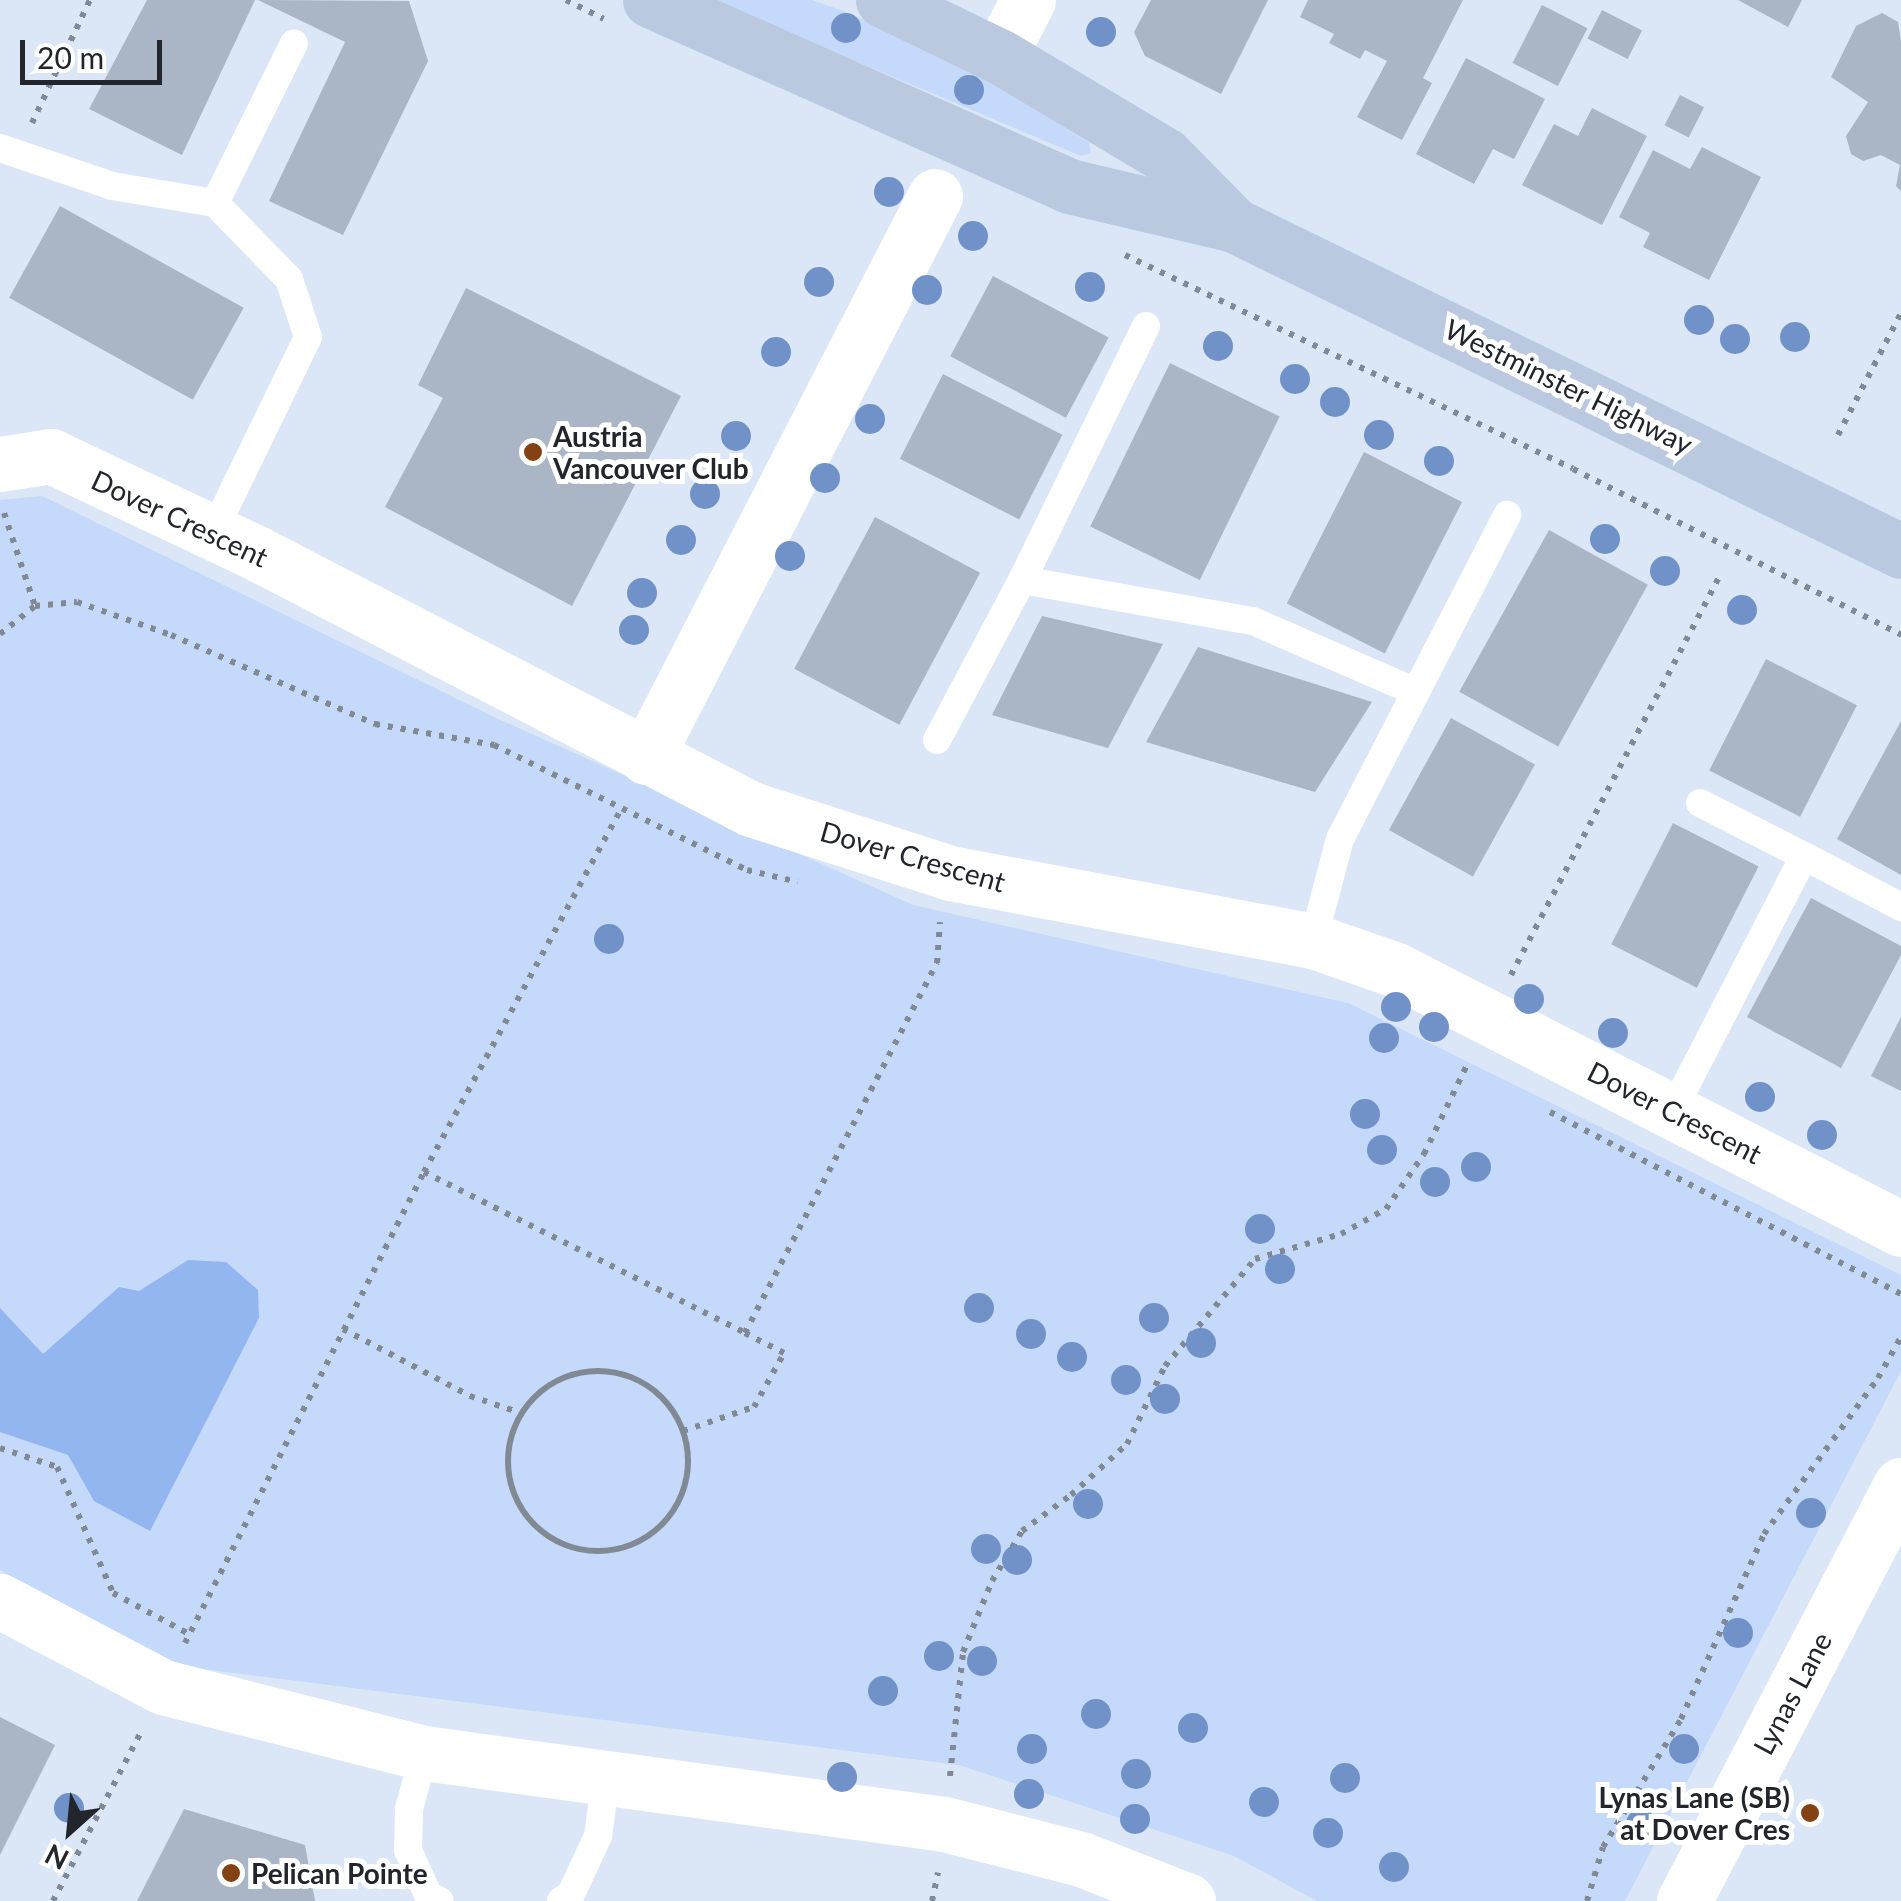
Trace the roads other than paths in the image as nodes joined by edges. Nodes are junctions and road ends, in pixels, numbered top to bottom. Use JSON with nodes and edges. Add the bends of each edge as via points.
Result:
{"nodes":[{"id":1,"x":883,"y":0,"type":"edge"},
{"id":2,"x":1028,"y":0,"type":"edge"},
{"id":3,"x":628,"y":10,"type":"edge"},
{"id":4,"x":294,"y":43,"type":"dead end"},
{"id":5,"x":1000,"y":56,"type":"junction"},
{"id":6,"x":8,"y":152,"type":"edge"},
{"id":7,"x":936,"y":196,"type":"dead end"},
{"id":8,"x":214,"y":204,"type":"junction"},
{"id":9,"x":1234,"y":225,"type":"junction"},
{"id":10,"x":1146,"y":326,"type":"dead end"},
{"id":11,"x":0,"y":464,"type":"edge"},
{"id":12,"x":1507,"y":515,"type":"dead end"},
{"id":13,"x":213,"y":532,"type":"junction"},
{"id":14,"x":1901,"y":552,"type":"edge"},
{"id":15,"x":1022,"y":580,"type":"junction"},
{"id":16,"x":1416,"y":692,"type":"junction"},
{"id":17,"x":938,"y":740,"type":"dead end"},
{"id":18,"x":646,"y":757,"type":"junction"},
{"id":19,"x":1700,"y":803,"type":"dead end"},
{"id":20,"x":1804,"y":856,"type":"junction"},
{"id":21,"x":1901,"y":907,"type":"edge"},
{"id":22,"x":1314,"y":941,"type":"junction"},
{"id":23,"x":1674,"y":1110,"type":"junction"},
{"id":24,"x":1901,"y":1229,"type":"edge"},
{"id":25,"x":1901,"y":1485,"type":"edge"},
{"id":26,"x":0,"y":1602,"type":"edge"},
{"id":27,"x":424,"y":1753,"type":"junction"},
{"id":28,"x":606,"y":1778,"type":"junction"},
{"id":29,"x":440,"y":1901,"type":"edge"},
{"id":30,"x":561,"y":1901,"type":"edge"},
{"id":31,"x":1188,"y":1901,"type":"edge"},
{"id":32,"x":1684,"y":1901,"type":"edge"}],
"edges":[{"from":1,"to":5,"type":"main road","name":"Westminster Highway"},
{"from":2,"to":5,"type":"street"},
{"from":3,"to":9,"type":"main road","name":"Westminster Highway","via":[[1069,186]]},
{"from":4,"to":8,"type":"lane"},
{"from":5,"to":9,"type":"main road","name":"Westminster Highway","via":[[1166,155]]},
{"from":6,"to":8,"type":"lane","via":[[112,186]]},
{"from":7,"to":18,"type":"street"},
{"from":8,"to":13,"type":"lane","via":[[289,280],[308,337]]},
{"from":9,"to":14,"type":"main road","name":"Westminster Highway"},
{"from":10,"to":15,"type":"lane"},
{"from":11,"to":13,"type":"street","name":"Dover Crescent","via":[[51,456]]},
{"from":12,"to":16,"type":"lane"},
{"from":13,"to":18,"type":"street","name":"Dover Crescent"},
{"from":15,"to":16,"type":"lane","via":[[1253,621]]},
{"from":15,"to":17,"type":"lane"},
{"from":16,"to":22,"type":"lane","via":[[1340,839]]},
{"from":18,"to":22,"type":"street","name":"Dover Crescent","via":[[751,808],[950,872]]},
{"from":19,"to":20,"type":"lane"},
{"from":20,"to":21,"type":"lane"},
{"from":20,"to":23,"type":"lane"},
{"from":22,"to":23,"type":"street","name":"Dover Crescent","via":[[1394,969]]},
{"from":23,"to":24,"type":"street","name":"Dover Crescent"},
{"from":25,"to":32,"type":"street","name":"Lynas Lane"},
{"from":26,"to":27,"type":"street","via":[[164,1687]]},
{"from":27,"to":28,"type":"street"},
{"from":27,"to":29,"type":"lane","via":[[409,1809],[408,1850],[428,1895]]},
{"from":28,"to":30,"type":"lane","via":[[598,1836],[571,1894]]},
{"from":28,"to":31,"type":"street","via":[[944,1824],[1080,1859]]}]}
